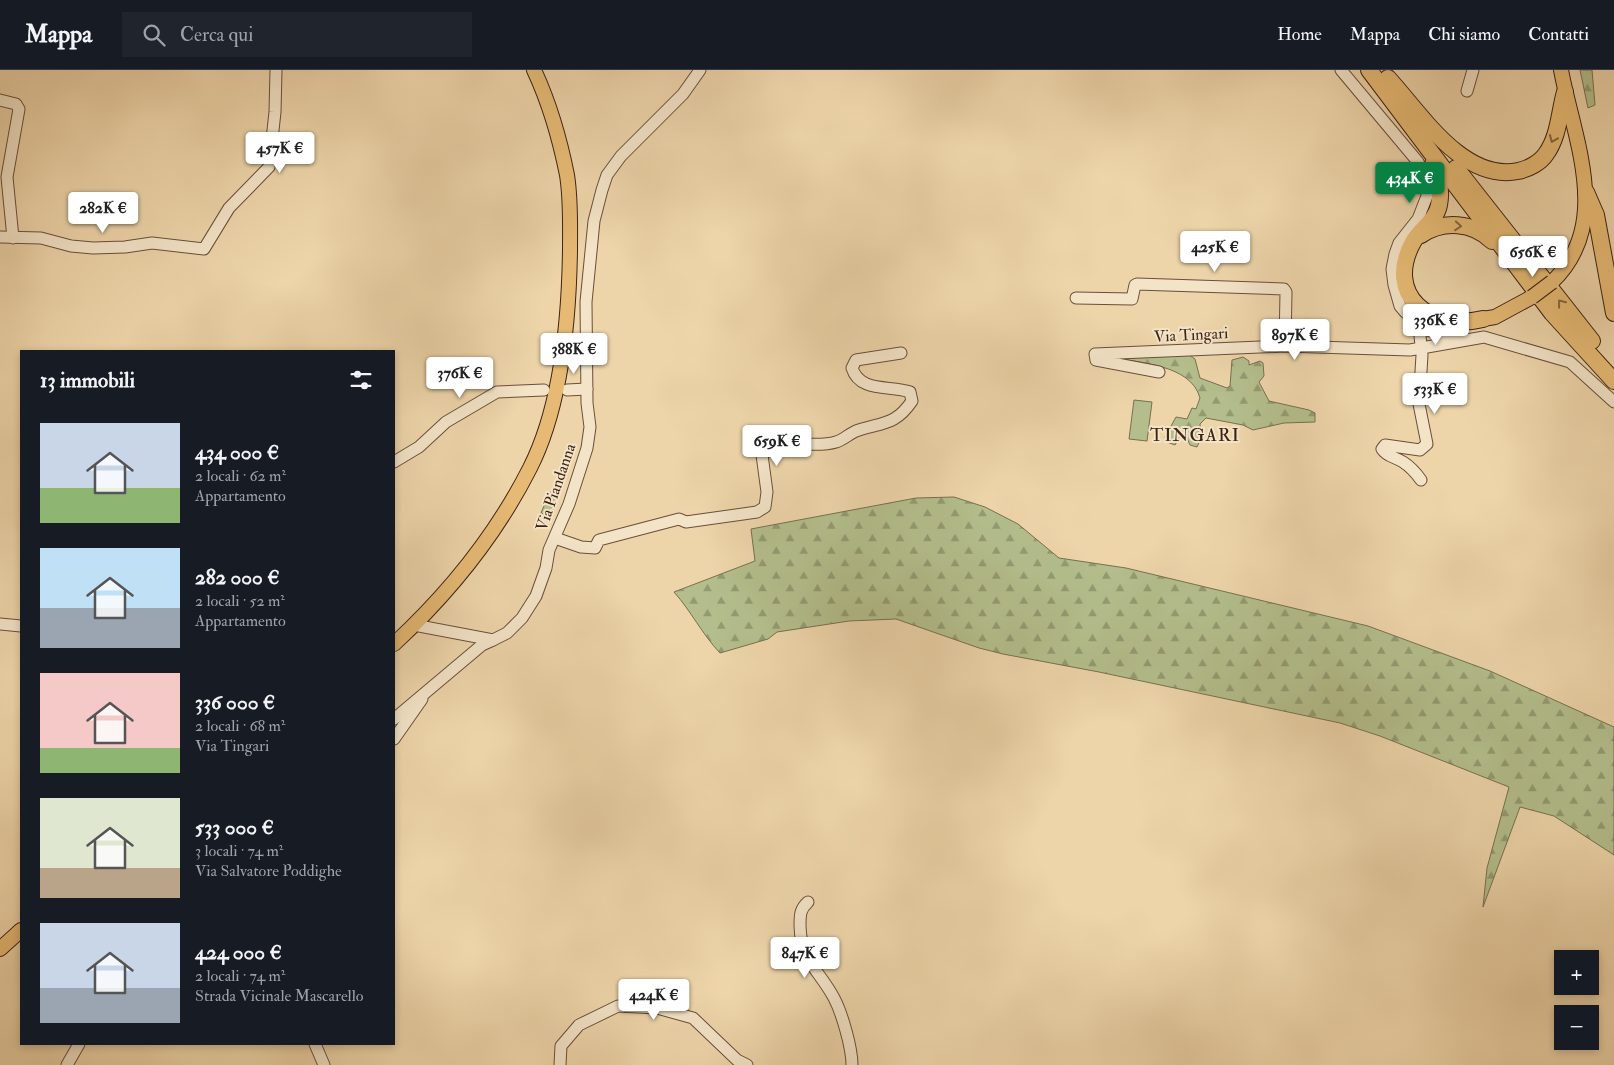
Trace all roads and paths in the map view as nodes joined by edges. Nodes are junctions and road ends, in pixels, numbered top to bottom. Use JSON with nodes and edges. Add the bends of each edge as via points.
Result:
{"nodes":[{"id":1,"x":276,"y":70,"type":"edge"},
{"id":2,"x":534,"y":70,"type":"edge"},
{"id":3,"x":700,"y":70,"type":"edge"},
{"id":4,"x":1342,"y":70,"type":"edge"},
{"id":5,"x":1473,"y":70,"type":"edge"},
{"id":6,"x":1560,"y":70,"type":"edge"},
{"id":7,"x":1378,"y":71,"type":"edge"},
{"id":8,"x":1466,"y":91,"type":"dead end"},
{"id":9,"x":1565,"y":92,"type":"junction"},
{"id":10,"x":1387,"y":93,"type":"junction"},
{"id":11,"x":0,"y":100,"type":"edge"},
{"id":12,"x":1586,"y":192,"type":"junction"},
{"id":13,"x":0,"y":237,"type":"edge"},
{"id":14,"x":13,"y":238,"type":"junction"},
{"id":15,"x":1413,"y":241,"type":"junction"},
{"id":16,"x":1512,"y":260,"type":"junction"},
{"id":17,"x":1076,"y":298,"type":"dead end"},
{"id":18,"x":1614,"y":313,"type":"edge"},
{"id":19,"x":1482,"y":319,"type":"junction"},
{"id":20,"x":1423,"y":328,"type":"junction"},
{"id":21,"x":1484,"y":337,"type":"junction"},
{"id":22,"x":1457,"y":341,"type":"junction"},
{"id":23,"x":1285,"y":346,"type":"junction"},
{"id":24,"x":1420,"y":350,"type":"junction"},
{"id":25,"x":901,"y":353,"type":"dead end"},
{"id":26,"x":1614,"y":368,"type":"edge"},
{"id":27,"x":1159,"y":372,"type":"dead end"},
{"id":28,"x":1614,"y":381,"type":"edge"},
{"id":29,"x":587,"y":389,"type":"junction"},
{"id":30,"x":544,"y":390,"type":"dead end"},
{"id":31,"x":567,"y":390,"type":"dead end"},
{"id":32,"x":1614,"y":402,"type":"edge"},
{"id":33,"x":395,"y":461,"type":"edge"},
{"id":34,"x":1421,"y":480,"type":"dead end"},
{"id":35,"x":555,"y":538,"type":"junction"},
{"id":36,"x":0,"y":624,"type":"edge"},
{"id":37,"x":414,"y":624,"type":"junction"},
{"id":38,"x":20,"y":626,"type":"edge"},
{"id":39,"x":493,"y":640,"type":"junction"},
{"id":40,"x":395,"y":643,"type":"edge"},
{"id":41,"x":427,"y":691,"type":"junction"},
{"id":42,"x":395,"y":718,"type":"edge"},
{"id":43,"x":395,"y":738,"type":"edge"},
{"id":44,"x":808,"y":902,"type":"dead end"},
{"id":45,"x":20,"y":931,"type":"edge"},
{"id":46,"x":0,"y":949,"type":"edge"},
{"id":47,"x":78,"y":1045,"type":"edge"},
{"id":48,"x":315,"y":1045,"type":"edge"},
{"id":49,"x":67,"y":1065,"type":"edge"},
{"id":50,"x":324,"y":1065,"type":"edge"},
{"id":51,"x":560,"y":1065,"type":"edge"},
{"id":52,"x":746,"y":1065,"type":"edge"},
{"id":53,"x":852,"y":1065,"type":"edge"}],
"edges":[{"from":1,"to":14,"type":"street","via":[[270,167],[229,208],[204,249],[152,243],[93,248],[42,238]]},
{"from":2,"to":37,"type":"main road","via":[[558,140],[570,206],[568,320],[555,391],[539,445],[511,502],[476,554]]},
{"from":3,"to":29,"type":"street","name":"Via Piandanna","via":[[683,94],[621,156],[607,175],[594,221],[586,302]]},
{"from":4,"to":20,"type":"street","via":[[1418,162],[1426,179],[1427,196],[1418,219],[1399,244],[1392,269],[1400,306]]},
{"from":5,"to":8,"type":"street"},
{"from":6,"to":9,"type":"main road"},
{"from":9,"to":7,"type":"highway","one_way":true,"via":[[1556,136],[1545,156],[1527,169],[1503,174],[1480,169],[1459,157]]},
{"from":7,"to":10,"type":"highway"},
{"from":26,"to":7,"type":"highway","one_way":true},
{"from":9,"to":12,"type":"main road"},
{"from":10,"to":15,"type":"highway","via":[[1440,179],[1439,206],[1434,217]]},
{"from":10,"to":16,"type":"highway"},
{"from":11,"to":14,"type":"street","via":[[16,104],[19,109],[7,177]]},
{"from":12,"to":18,"type":"highway","via":[[1596,215]]},
{"from":12,"to":19,"type":"main road","bridge":true,"via":[[1581,239],[1569,264],[1532,297],[1496,316]]},
{"from":13,"to":14,"type":"street"},
{"from":15,"to":16,"type":"highway","one_way":true,"via":[[1432,228],[1469,226],[1486,234]]},
{"from":15,"to":19,"type":"highway","via":[[1404,274],[1410,295],[1422,311],[1443,321]]},
{"from":16,"to":28,"type":"highway","via":[[1552,313]]},
{"from":17,"to":23,"type":"street","via":[[1132,299],[1135,284],[1284,289]]},
{"from":19,"to":21,"type":"street"},
{"from":20,"to":22,"type":"street","name":"Via Tingari"},
{"from":20,"to":24,"type":"street"},
{"from":21,"to":22,"type":"street","name":"Via Tingari"},
{"from":21,"to":32,"type":"street","via":[[1570,362]]},
{"from":22,"to":24,"type":"street","name":"Via Tingari"},
{"from":23,"to":24,"type":"street","name":"Via Tingari"},
{"from":23,"to":27,"type":"street","name":"Via Tingari","via":[[1095,354],[1096,360]]},
{"from":24,"to":34,"type":"street","via":[[1419,404],[1427,444],[1420,450],[1385,445],[1382,450],[1403,462]]},
{"from":25,"to":35,"type":"street","via":[[856,360],[852,368],[854,376],[865,384],[910,392],[912,401],[906,411],[896,420],[854,432],[836,442],[772,446],[762,455],[767,492],[765,507],[757,512],[686,522],[680,519],[599,540],[595,548]]},
{"from":29,"to":31,"type":"street"},
{"from":29,"to":35,"type":"street","name":"Via Piandanna","via":[[588,448]]},
{"from":30,"to":33,"type":"street","via":[[497,392],[446,422],[419,447]]},
{"from":35,"to":39,"type":"street","name":"Via Piandanna","via":[[536,596],[508,633]]},
{"from":36,"to":38,"type":"street"},
{"from":37,"to":39,"type":"street"},
{"from":37,"to":40,"type":"main road"},
{"from":39,"to":41,"type":"street","name":"Via Piandanna","via":[[482,645]]},
{"from":41,"to":42,"type":"street","name":"Via Piandanna"},
{"from":41,"to":43,"type":"street"},
{"from":44,"to":53,"type":"street","via":[[800,916],[800,940],[805,955],[836,1000]]},
{"from":45,"to":46,"type":"main road"},
{"from":47,"to":49,"type":"street"},
{"from":48,"to":50,"type":"street"},
{"from":51,"to":52,"type":"street","via":[[561,1046],[579,1024],[618,1006],[657,1008],[693,1018]]}]}
